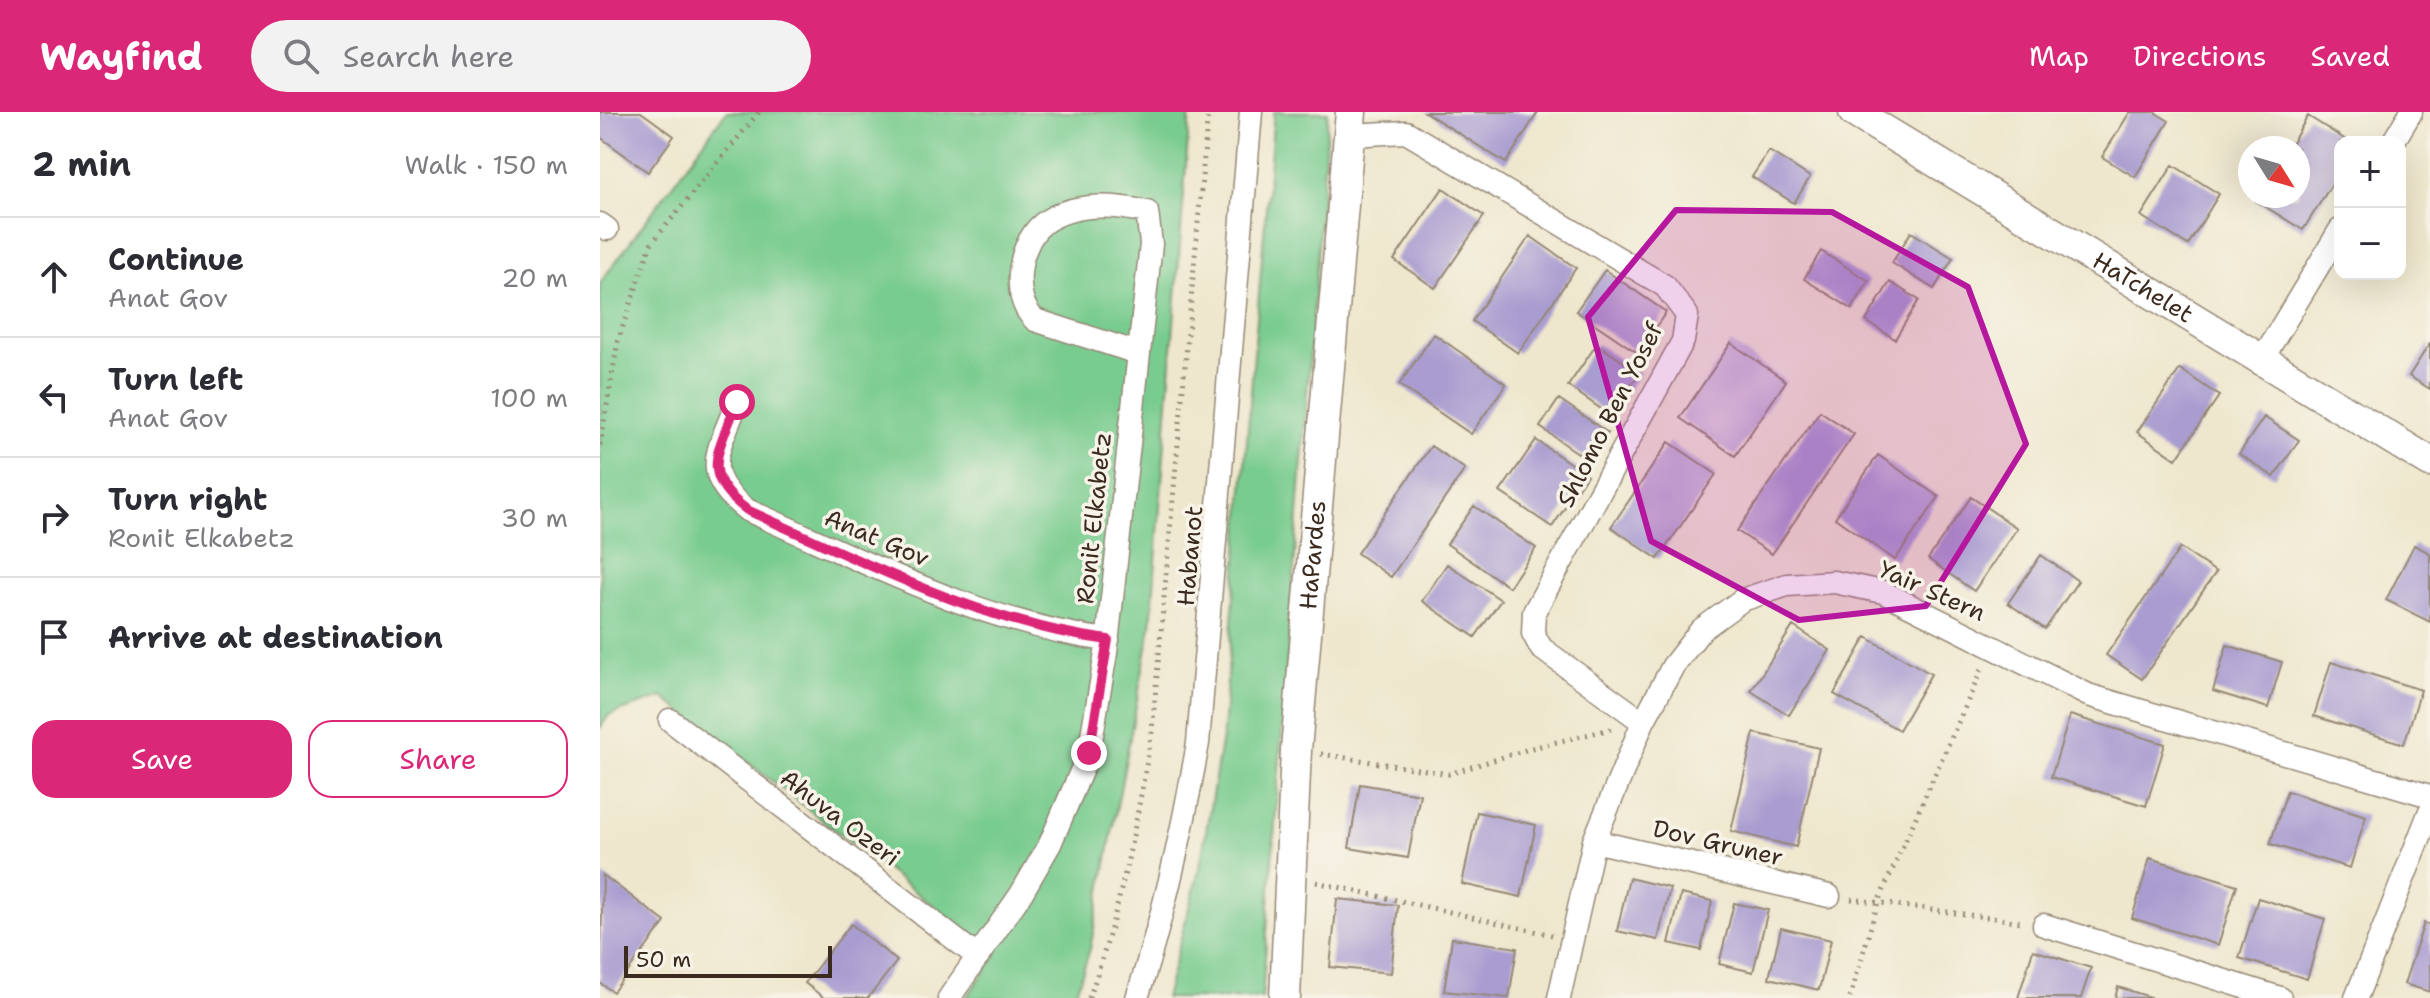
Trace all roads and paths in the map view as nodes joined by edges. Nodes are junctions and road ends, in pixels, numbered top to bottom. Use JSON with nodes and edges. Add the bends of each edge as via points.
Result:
{"nodes":[{"id":1,"x":759,"y":112,"type":"edge"},
{"id":2,"x":1208,"y":112,"type":"edge"},
{"id":3,"x":1251,"y":112,"type":"edge"},
{"id":4,"x":1854,"y":112,"type":"edge"},
{"id":5,"x":2411,"y":112,"type":"edge"},
{"id":6,"x":1350,"y":124,"type":"edge"},
{"id":7,"x":2397,"y":136,"type":"edge"},
{"id":8,"x":2334,"y":240,"type":"edge"},
{"id":9,"x":1138,"y":353,"type":"junction"},
{"id":10,"x":2261,"y":361,"type":"junction"},
{"id":11,"x":737,"y":402,"type":"dead end"},
{"id":12,"x":600,"y":445,"type":"edge"},
{"id":13,"x":2430,"y":462,"type":"edge"},
{"id":14,"x":1108,"y":640,"type":"junction"},
{"id":15,"x":1992,"y":647,"type":"junction"},
{"id":16,"x":670,"y":720,"type":"dead end"},
{"id":17,"x":1643,"y":722,"type":"junction"},
{"id":18,"x":1296,"y":750,"type":"junction"},
{"id":19,"x":2430,"y":796,"type":"edge"},
{"id":20,"x":2430,"y":811,"type":"edge"},
{"id":21,"x":1594,"y":841,"type":"junction"},
{"id":22,"x":1289,"y":876,"type":"junction"},
{"id":23,"x":1829,"y":896,"type":"joint"},
{"id":24,"x":1878,"y":902,"type":"junction"},
{"id":25,"x":2044,"y":925,"type":"joint"},
{"id":26,"x":1572,"y":940,"type":"junction"},
{"id":27,"x":978,"y":957,"type":"junction"},
{"id":28,"x":949,"y":998,"type":"edge"},
{"id":29,"x":1089,"y":998,"type":"edge"},
{"id":30,"x":1137,"y":998,"type":"edge"},
{"id":31,"x":1285,"y":998,"type":"edge"},
{"id":32,"x":1559,"y":998,"type":"edge"},
{"id":33,"x":1850,"y":998,"type":"edge"},
{"id":34,"x":2280,"y":998,"type":"edge"},
{"id":35,"x":2356,"y":998,"type":"edge"}],
"edges":[{"from":1,"to":12,"type":"path","via":[[651,244],[618,341]]},
{"from":2,"to":29,"type":"path","via":[[1152,731],[1116,912]]},
{"from":3,"to":30,"type":"street","name":"Habanot","via":[[1198,743],[1160,927]]},
{"from":4,"to":10,"type":"street","name":"HaTchelet"},
{"from":5,"to":7,"type":"street"},
{"from":6,"to":17,"type":"street","name":"Shlomo Ben Yosef","via":[[1406,132],[1665,286],[1687,315],[1683,341],[1534,612],[1533,633],[1541,648]]},
{"from":6,"to":18,"type":"street","name":"HaPardes"},
{"from":8,"to":10,"type":"street"},
{"from":9,"to":9,"type":"street","name":"Ronit Elkabetz","via":[[1035,320],[1024,310],[1018,293],[1029,244],[1046,220],[1078,208],[1119,205],[1147,212],[1151,244]]},
{"from":9,"to":14,"type":"street","name":"Ronit Elkabetz"},
{"from":10,"to":13,"type":"street","name":"HaTchelet"},
{"from":11,"to":14,"type":"street","name":"Anat Gov","via":[[717,458],[717,478],[725,494],[747,510],[922,587],[1055,632]]},
{"from":14,"to":27,"type":"street","name":"Ronit Elkabetz","via":[[1095,724],[1071,802],[1021,894]]},
{"from":15,"to":17,"type":"street","name":"Yair Stern","via":[[1883,592],[1834,582],[1787,585],[1742,600],[1701,630],[1673,666]]},
{"from":15,"to":19,"type":"street","name":"Yair Stern","via":[[2088,695]]},
{"from":15,"to":24,"type":"path"},
{"from":16,"to":27,"type":"street","name":"Ahuva Ozeri"},
{"from":17,"to":18,"type":"path","via":[[1449,774]]},
{"from":17,"to":21,"type":"street","name":"Yair Stern"},
{"from":18,"to":22,"type":"street","name":"HaPardes"},
{"from":20,"to":35,"type":"street"},
{"from":21,"to":23,"type":"street","name":"Dov Gruner"},
{"from":21,"to":26,"type":"street","name":"Yair Stern"},
{"from":22,"to":26,"type":"path"},
{"from":22,"to":31,"type":"street","name":"HaPardes"},
{"from":23,"to":24,"type":"path"},
{"from":24,"to":25,"type":"path"},
{"from":24,"to":33,"type":"path"},
{"from":25,"to":34,"type":"street"},
{"from":26,"to":32,"type":"street","name":"Yair Stern"},
{"from":27,"to":28,"type":"street","name":"Ronit Elkabetz"}]}
